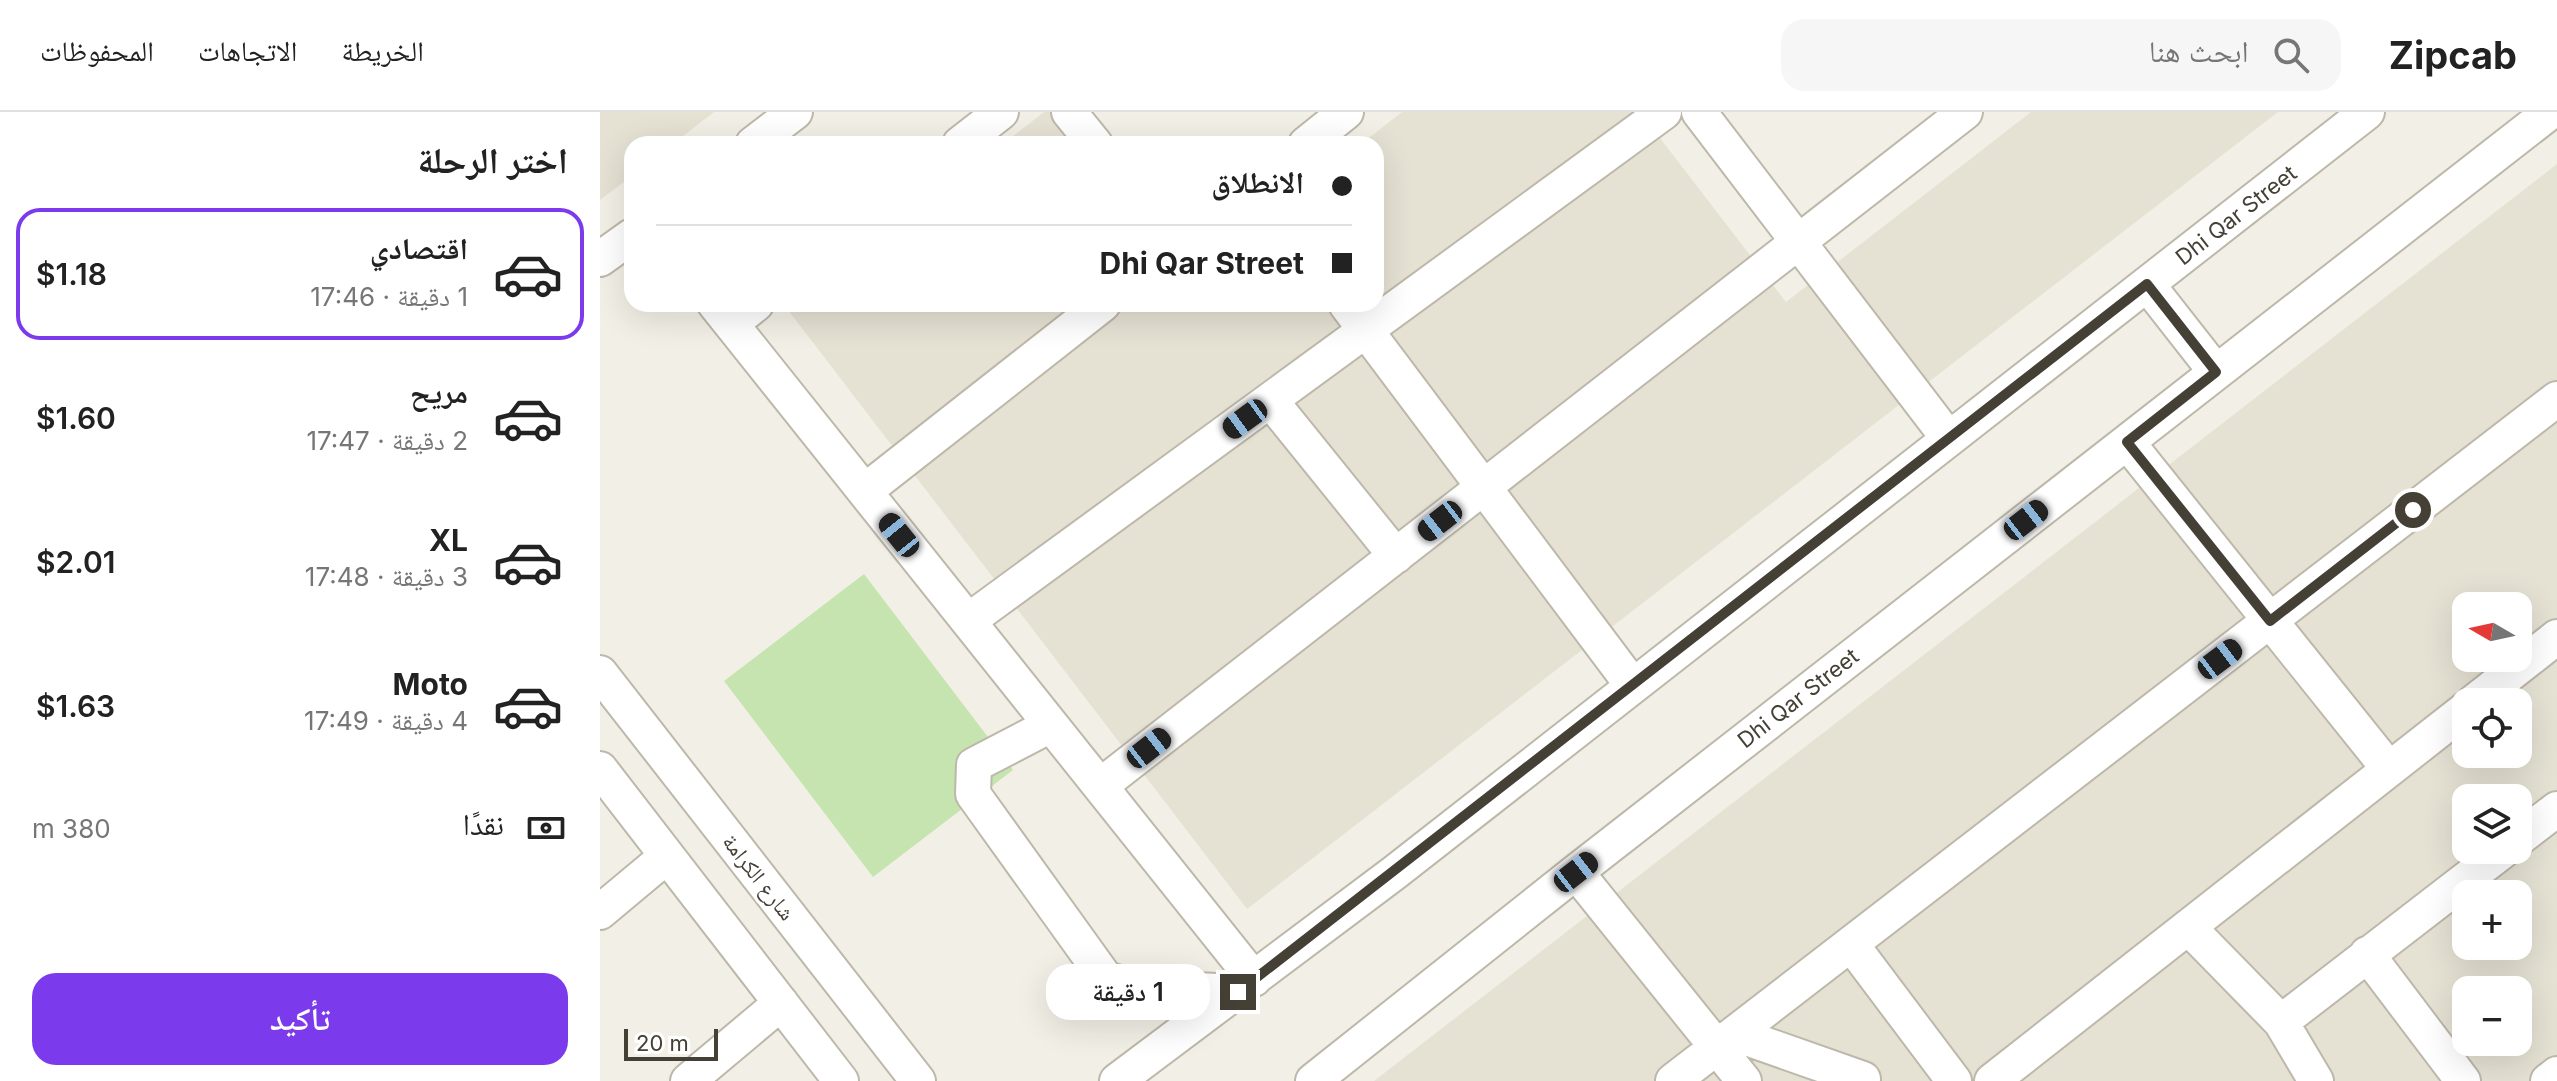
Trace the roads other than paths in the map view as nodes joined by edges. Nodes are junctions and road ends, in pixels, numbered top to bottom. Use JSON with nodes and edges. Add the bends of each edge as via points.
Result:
{"nodes":[{"id":1,"x":795,"y":112,"type":"edge"},
{"id":2,"x":1001,"y":112,"type":"edge"},
{"id":3,"x":1069,"y":112,"type":"edge"},
{"id":4,"x":1346,"y":112,"type":"edge"},
{"id":5,"x":1664,"y":112,"type":"edge"},
{"id":6,"x":1699,"y":112,"type":"edge"},
{"id":7,"x":1965,"y":112,"type":"edge"},
{"id":8,"x":2367,"y":112,"type":"edge"},
{"id":9,"x":2550,"y":112,"type":"edge"},
{"id":10,"x":764,"y":136,"type":"edge"},
{"id":11,"x":970,"y":136,"type":"edge"},
{"id":12,"x":1088,"y":136,"type":"edge"},
{"id":13,"x":1316,"y":136,"type":"edge"},
{"id":14,"x":624,"y":242,"type":"edge"},
{"id":15,"x":1798,"y":242,"type":"junction"},
{"id":16,"x":600,"y":259,"type":"edge"},
{"id":17,"x":2147,"y":284,"type":"junction"},
{"id":18,"x":1384,"y":298,"type":"edge"},
{"id":19,"x":735,"y":312,"type":"edge"},
{"id":20,"x":1093,"y":312,"type":"edge"},
{"id":21,"x":1356,"y":317,"type":"edge"},
{"id":22,"x":2216,"y":372,"type":"junction"},
{"id":23,"x":2557,"y":399,"type":"edge"},
{"id":24,"x":1270,"y":400,"type":"junction"},
{"id":25,"x":1949,"y":439,"type":"junction"},
{"id":26,"x":2127,"y":442,"type":"junction"},
{"id":27,"x":1484,"y":487,"type":"junction"},
{"id":28,"x":865,"y":491,"type":"junction"},
{"id":29,"x":1396,"y":556,"type":"junction"},
{"id":30,"x":968,"y":621,"type":"junction"},
{"id":31,"x":2270,"y":621,"type":"junction"},
{"id":32,"x":2557,"y":637,"type":"edge"},
{"id":33,"x":600,"y":673,"type":"edge"},
{"id":34,"x":1633,"y":686,"type":"junction"},
{"id":35,"x":2492,"y":688,"type":"edge"},
{"id":36,"x":2452,"y":720,"type":"edge"},
{"id":37,"x":1051,"y":725,"type":"junction"},
{"id":38,"x":600,"y":769,"type":"edge"},
{"id":39,"x":2389,"y":769,"type":"junction"},
{"id":40,"x":1100,"y":786,"type":"junction"},
{"id":41,"x":2557,"y":809,"type":"edge"},
{"id":42,"x":2532,"y":828,"type":"edge"},
{"id":43,"x":667,"y":856,"type":"junction"},
{"id":44,"x":2486,"y":864,"type":"edge"},
{"id":45,"x":1576,"y":872,"type":"junction"},
{"id":46,"x":600,"y":912,"type":"edge"},
{"id":47,"x":2188,"y":927,"type":"junction"},
{"id":48,"x":1851,"y":944,"type":"junction"},
{"id":49,"x":2367,"y":954,"type":"junction"},
{"id":50,"x":1246,"y":986,"type":"junction"},
{"id":51,"x":781,"y":1003,"type":"junction"},
{"id":52,"x":2281,"y":1022,"type":"junction"},
{"id":53,"x":1726,"y":1040,"type":"junction"},
{"id":54,"x":2557,"y":1074,"type":"edge"},
{"id":55,"x":2304,"y":1077,"type":"edge"},
{"id":56,"x":1863,"y":1079,"type":"dead end"},
{"id":57,"x":688,"y":1081,"type":"edge"},
{"id":58,"x":841,"y":1081,"type":"edge"},
{"id":59,"x":918,"y":1081,"type":"edge"},
{"id":60,"x":1117,"y":1081,"type":"edge"},
{"id":61,"x":1313,"y":1081,"type":"edge"},
{"id":62,"x":1673,"y":1081,"type":"edge"},
{"id":63,"x":1744,"y":1081,"type":"edge"},
{"id":64,"x":1954,"y":1081,"type":"edge"},
{"id":65,"x":1992,"y":1081,"type":"edge"},
{"id":66,"x":2463,"y":1081,"type":"edge"},
{"id":67,"x":2548,"y":1081,"type":"edge"}],
"edges":[{"from":1,"to":10,"type":"street"},
{"from":2,"to":11,"type":"street"},
{"from":3,"to":12,"type":"street"},
{"from":4,"to":13,"type":"street"},
{"from":5,"to":18,"type":"street"},
{"from":6,"to":15,"type":"street"},
{"from":7,"to":15,"type":"street"},
{"from":8,"to":17,"type":"street","name":"Dhi Qar Street"},
{"from":9,"to":22,"type":"street","name":"Dhi Qar Street"},
{"from":14,"to":16,"type":"street"},
{"from":15,"to":25,"type":"street"},
{"from":15,"to":27,"type":"street"},
{"from":17,"to":22,"type":"street"},
{"from":17,"to":25,"type":"street","name":"Dhi Qar Street"},
{"from":19,"to":28,"type":"street"},
{"from":20,"to":28,"type":"street"},
{"from":21,"to":24,"type":"street"},
{"from":21,"to":27,"type":"street"},
{"from":22,"to":26,"type":"street","name":"Dhi Qar Street"},
{"from":23,"to":31,"type":"street"},
{"from":24,"to":29,"type":"street"},
{"from":24,"to":30,"type":"street"},
{"from":25,"to":34,"type":"street","name":"Dhi Qar Street"},
{"from":26,"to":31,"type":"street"},
{"from":26,"to":45,"type":"street","name":"Dhi Qar Street"},
{"from":27,"to":29,"type":"street"},
{"from":27,"to":34,"type":"street"},
{"from":28,"to":30,"type":"street"},
{"from":29,"to":40,"type":"street"},
{"from":30,"to":37,"type":"street"},
{"from":31,"to":39,"type":"street"},
{"from":31,"to":48,"type":"street"},
{"from":32,"to":35,"type":"street"},
{"from":33,"to":59,"type":"street","name":"شارع الكرامة"},
{"from":34,"to":50,"type":"street","name":"Dhi Qar Street"},
{"from":36,"to":39,"type":"street"},
{"from":37,"to":40,"type":"street"},
{"from":37,"to":50,"type":"street","via":[[974,765],[973,794],[1106,979],[1133,987]]},
{"from":38,"to":43,"type":"street"},
{"from":39,"to":47,"type":"street"},
{"from":40,"to":50,"type":"street"},
{"from":41,"to":42,"type":"street"},
{"from":43,"to":46,"type":"street"},
{"from":43,"to":51,"type":"street"},
{"from":44,"to":49,"type":"street"},
{"from":45,"to":53,"type":"street"},
{"from":45,"to":61,"type":"street","name":"Dhi Qar Street"},
{"from":47,"to":52,"type":"street"},
{"from":47,"to":65,"type":"street"},
{"from":48,"to":53,"type":"street"},
{"from":48,"to":64,"type":"street"},
{"from":49,"to":52,"type":"street"},
{"from":49,"to":66,"type":"street"},
{"from":50,"to":60,"type":"street","name":"Dhi Qar Street"},
{"from":51,"to":57,"type":"street"},
{"from":51,"to":58,"type":"street"},
{"from":52,"to":55,"type":"street"},
{"from":53,"to":56,"type":"street"},
{"from":53,"to":62,"type":"street"},
{"from":53,"to":63,"type":"street"},
{"from":54,"to":67,"type":"street"}]}
